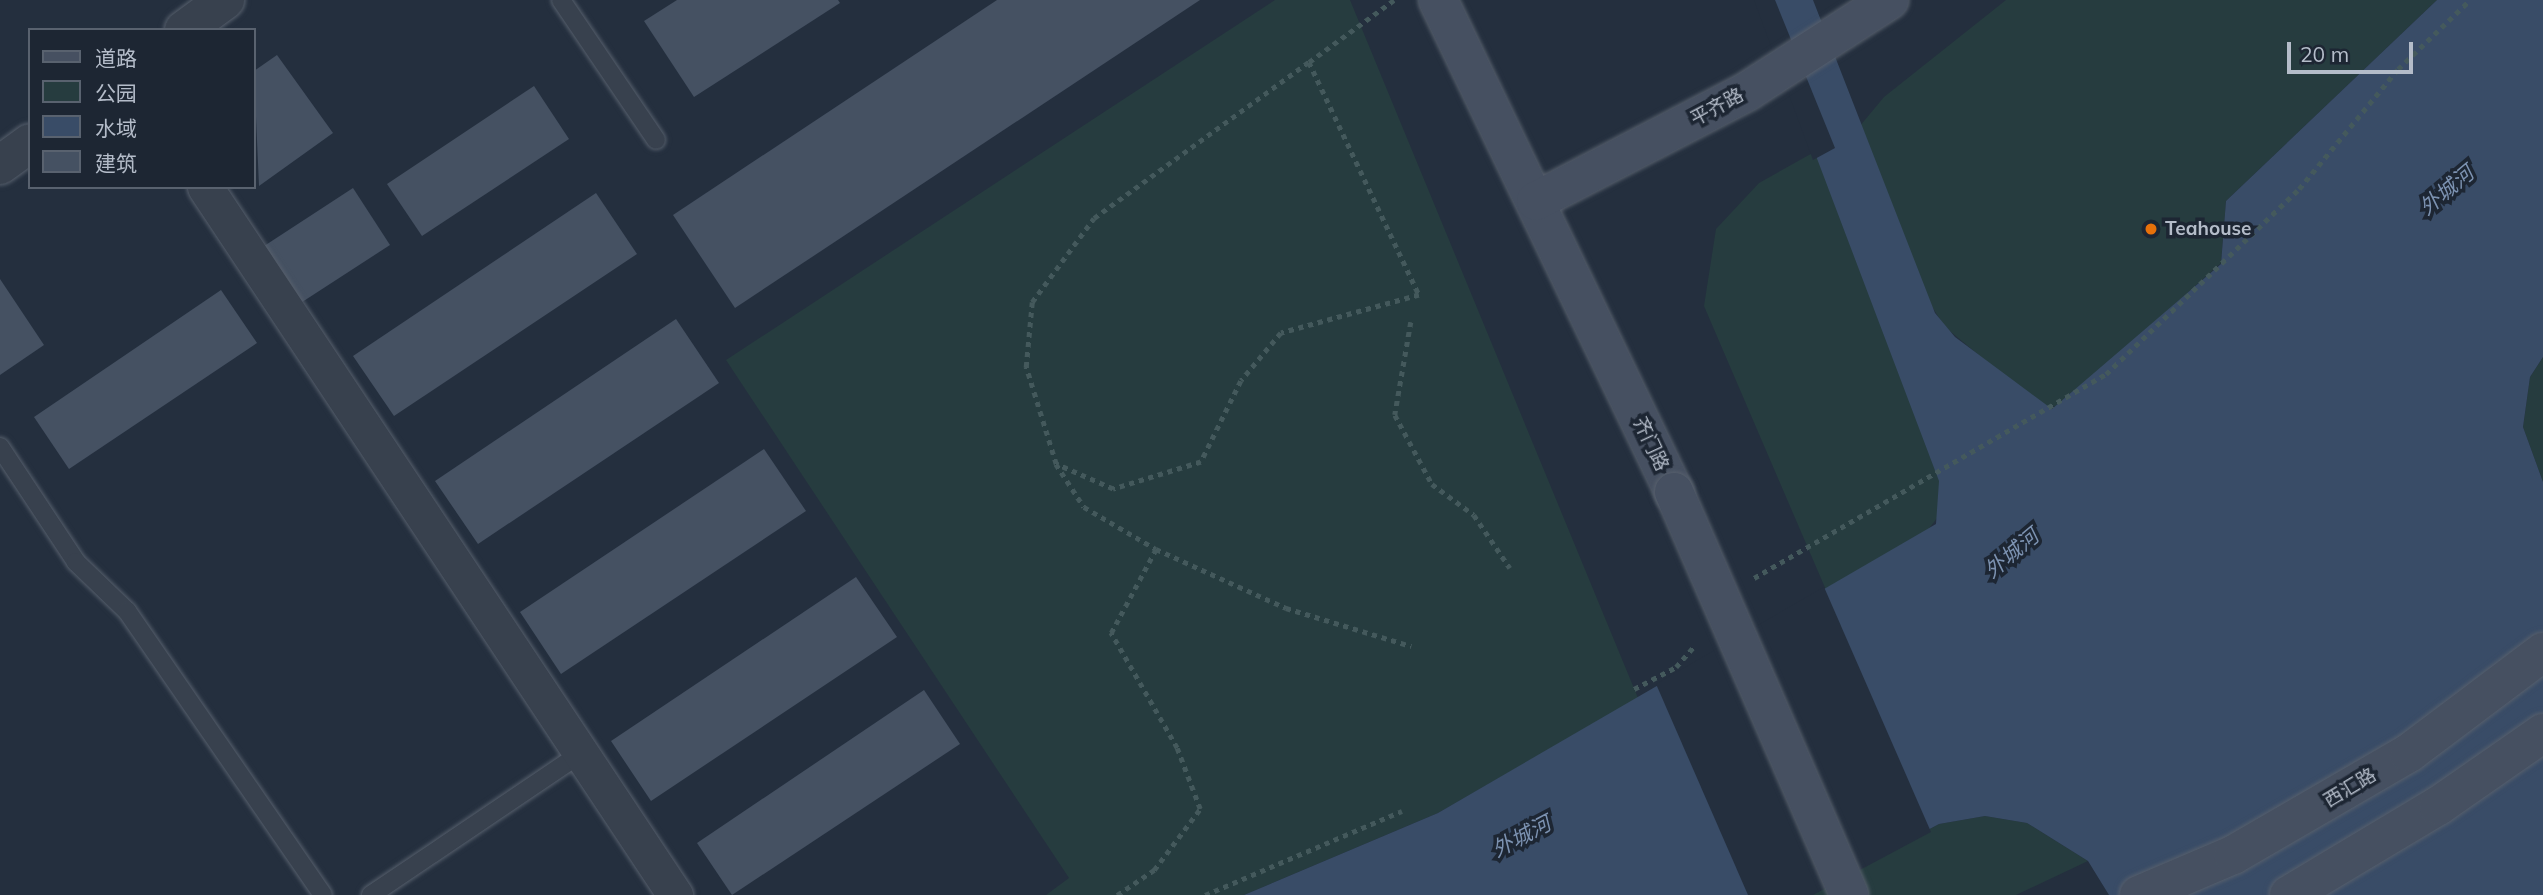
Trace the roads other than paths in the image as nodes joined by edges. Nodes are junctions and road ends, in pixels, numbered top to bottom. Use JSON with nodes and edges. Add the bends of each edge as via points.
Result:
{"nodes":[{"id":1,"x":225,"y":0,"type":"edge"},
{"id":2,"x":561,"y":0,"type":"edge"},
{"id":3,"x":1438,"y":0,"type":"edge"},
{"id":4,"x":1880,"y":3,"type":"edge"},
{"id":5,"x":187,"y":28,"type":"edge"},
{"id":6,"x":656,"y":140,"type":"dead end"},
{"id":7,"x":28,"y":144,"type":"edge"},
{"id":8,"x":0,"y":165,"type":"edge"},
{"id":9,"x":206,"y":189,"type":"edge"},
{"id":10,"x":1536,"y":201,"type":"junction"},
{"id":11,"x":0,"y":447,"type":"edge"},
{"id":12,"x":2543,"y":652,"type":"edge"},
{"id":13,"x":2543,"y":733,"type":"edge"},
{"id":14,"x":580,"y":754,"type":"junction"},
{"id":15,"x":323,"y":895,"type":"edge"},
{"id":16,"x":372,"y":895,"type":"edge"},
{"id":17,"x":675,"y":895,"type":"edge"},
{"id":18,"x":1849,"y":895,"type":"edge"},
{"id":19,"x":2140,"y":895,"type":"edge"},
{"id":20,"x":2289,"y":895,"type":"edge"}],
"edges":[{"from":1,"to":5,"type":"street"},
{"from":2,"to":6,"type":"lane"},
{"from":3,"to":10,"type":"main road","name":"齐门路"},
{"from":4,"to":10,"type":"main road","name":"平齐路","via":[[1748,91]]},
{"from":7,"to":8,"type":"street"},
{"from":9,"to":14,"type":"street"},
{"from":10,"to":18,"type":"main road","name":"齐门路","bridge":true,"via":[[1674,492]]},
{"from":11,"to":15,"type":"lane","via":[[76,562],[127,611]]},
{"from":12,"to":19,"type":"main road","name":"西汇路","via":[[2409,752],[2233,855]]},
{"from":13,"to":20,"type":"main road","via":[[2438,806]]},
{"from":14,"to":16,"type":"lane"},
{"from":14,"to":17,"type":"street"}]}
